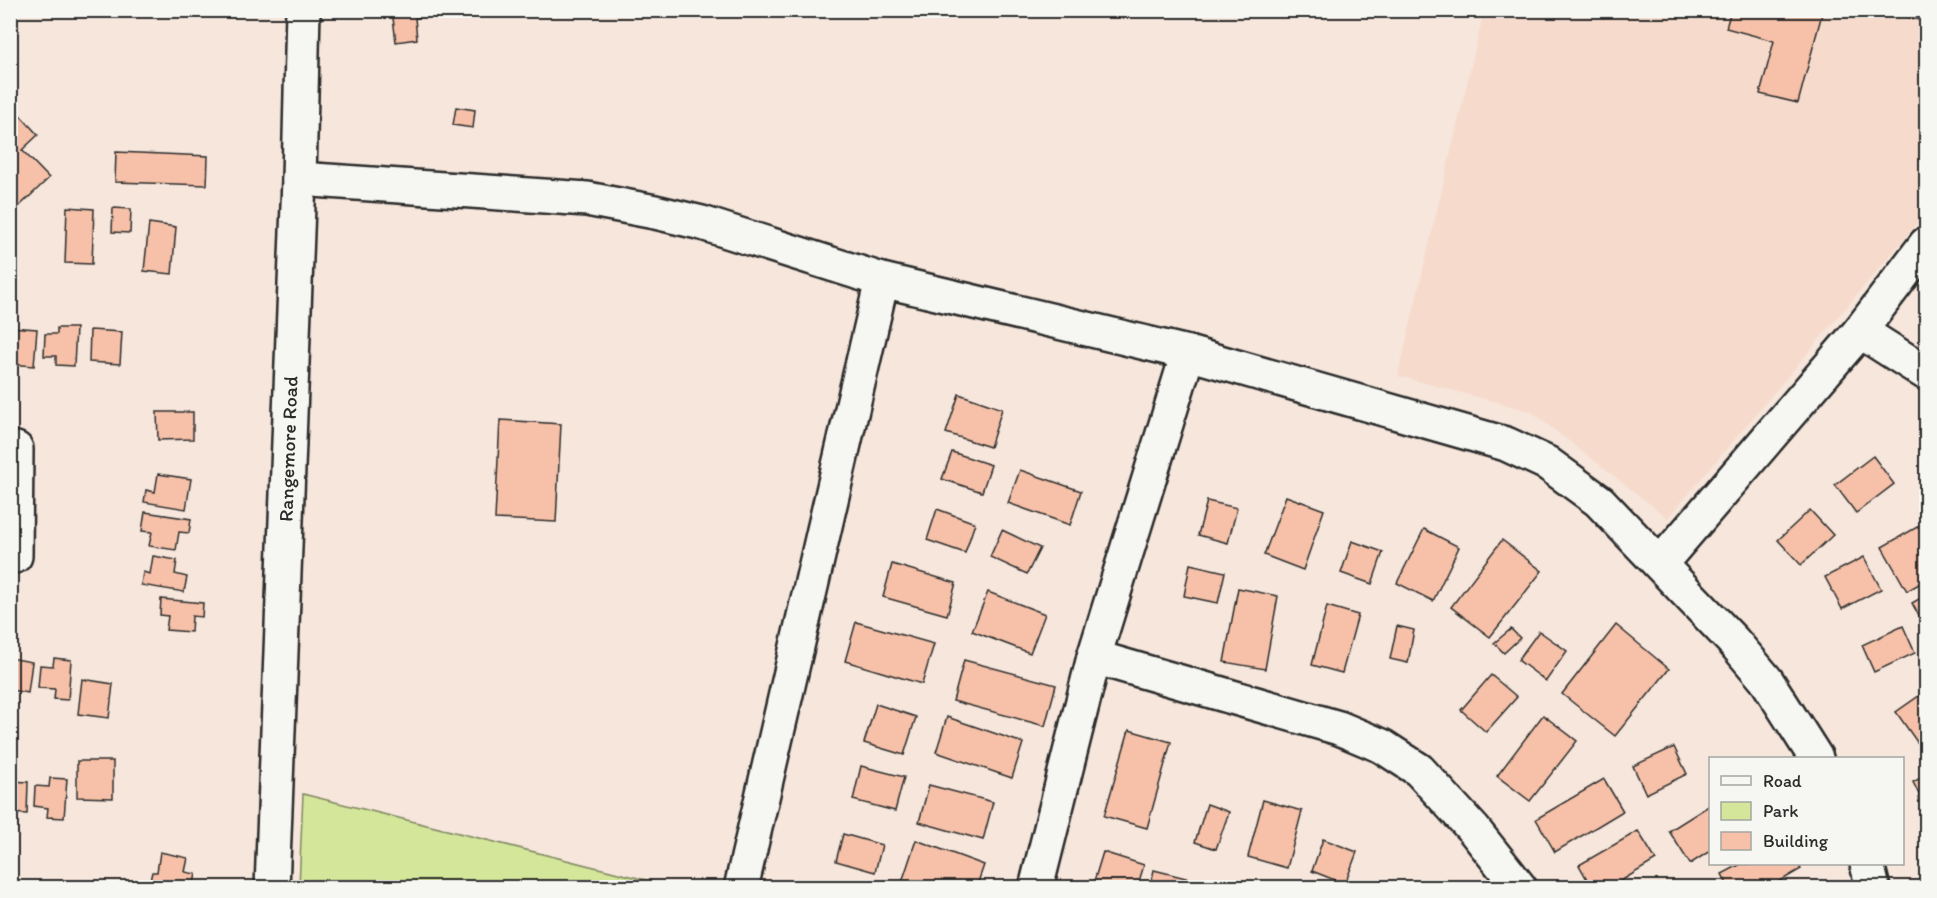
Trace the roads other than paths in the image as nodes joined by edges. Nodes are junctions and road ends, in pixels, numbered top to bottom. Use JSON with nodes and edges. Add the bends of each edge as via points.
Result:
{"nodes":[{"id":1,"x":303,"y":10,"type":"edge"},
{"id":2,"x":298,"y":179,"type":"junction"},
{"id":3,"x":1926,"y":244,"type":"edge"},
{"id":4,"x":882,"y":280,"type":"junction"},
{"id":5,"x":1860,"y":331,"type":"junction"},
{"id":6,"x":1188,"y":353,"type":"junction"},
{"id":7,"x":1926,"y":373,"type":"edge"},
{"id":8,"x":10,"y":449,"type":"edge"},
{"id":9,"x":15,"y":556,"type":"dead end"},
{"id":10,"x":1660,"y":564,"type":"junction"},
{"id":11,"x":1094,"y":657,"type":"junction"},
{"id":12,"x":1815,"y":757,"type":"edge"},
{"id":13,"x":1867,"y":865,"type":"edge"},
{"id":14,"x":272,"y":888,"type":"edge"},
{"id":15,"x":741,"y":888,"type":"edge"},
{"id":16,"x":1036,"y":888,"type":"edge"},
{"id":17,"x":1520,"y":888,"type":"edge"},
{"id":18,"x":1873,"y":888,"type":"edge"}],
"edges":[{"from":1,"to":2,"type":"street","name":"Rangemore Road"},
{"from":2,"to":4,"type":"street","via":[[587,199],[702,223]]},
{"from":2,"to":14,"type":"street","name":"Rangemore Road"},
{"from":3,"to":5,"type":"street"},
{"from":4,"to":6,"type":"street"},
{"from":4,"to":15,"type":"street"},
{"from":5,"to":7,"type":"street"},
{"from":5,"to":10,"type":"street"},
{"from":6,"to":10,"type":"street","via":[[1506,444],[1547,463],[1599,501]]},
{"from":6,"to":11,"type":"street"},
{"from":8,"to":9,"type":"street","via":[[16,449]]},
{"from":10,"to":12,"type":"street","via":[[1767,681]]},
{"from":11,"to":16,"type":"street"},
{"from":11,"to":17,"type":"street","via":[[1340,728],[1382,746],[1419,770]]},
{"from":13,"to":18,"type":"street"}]}
